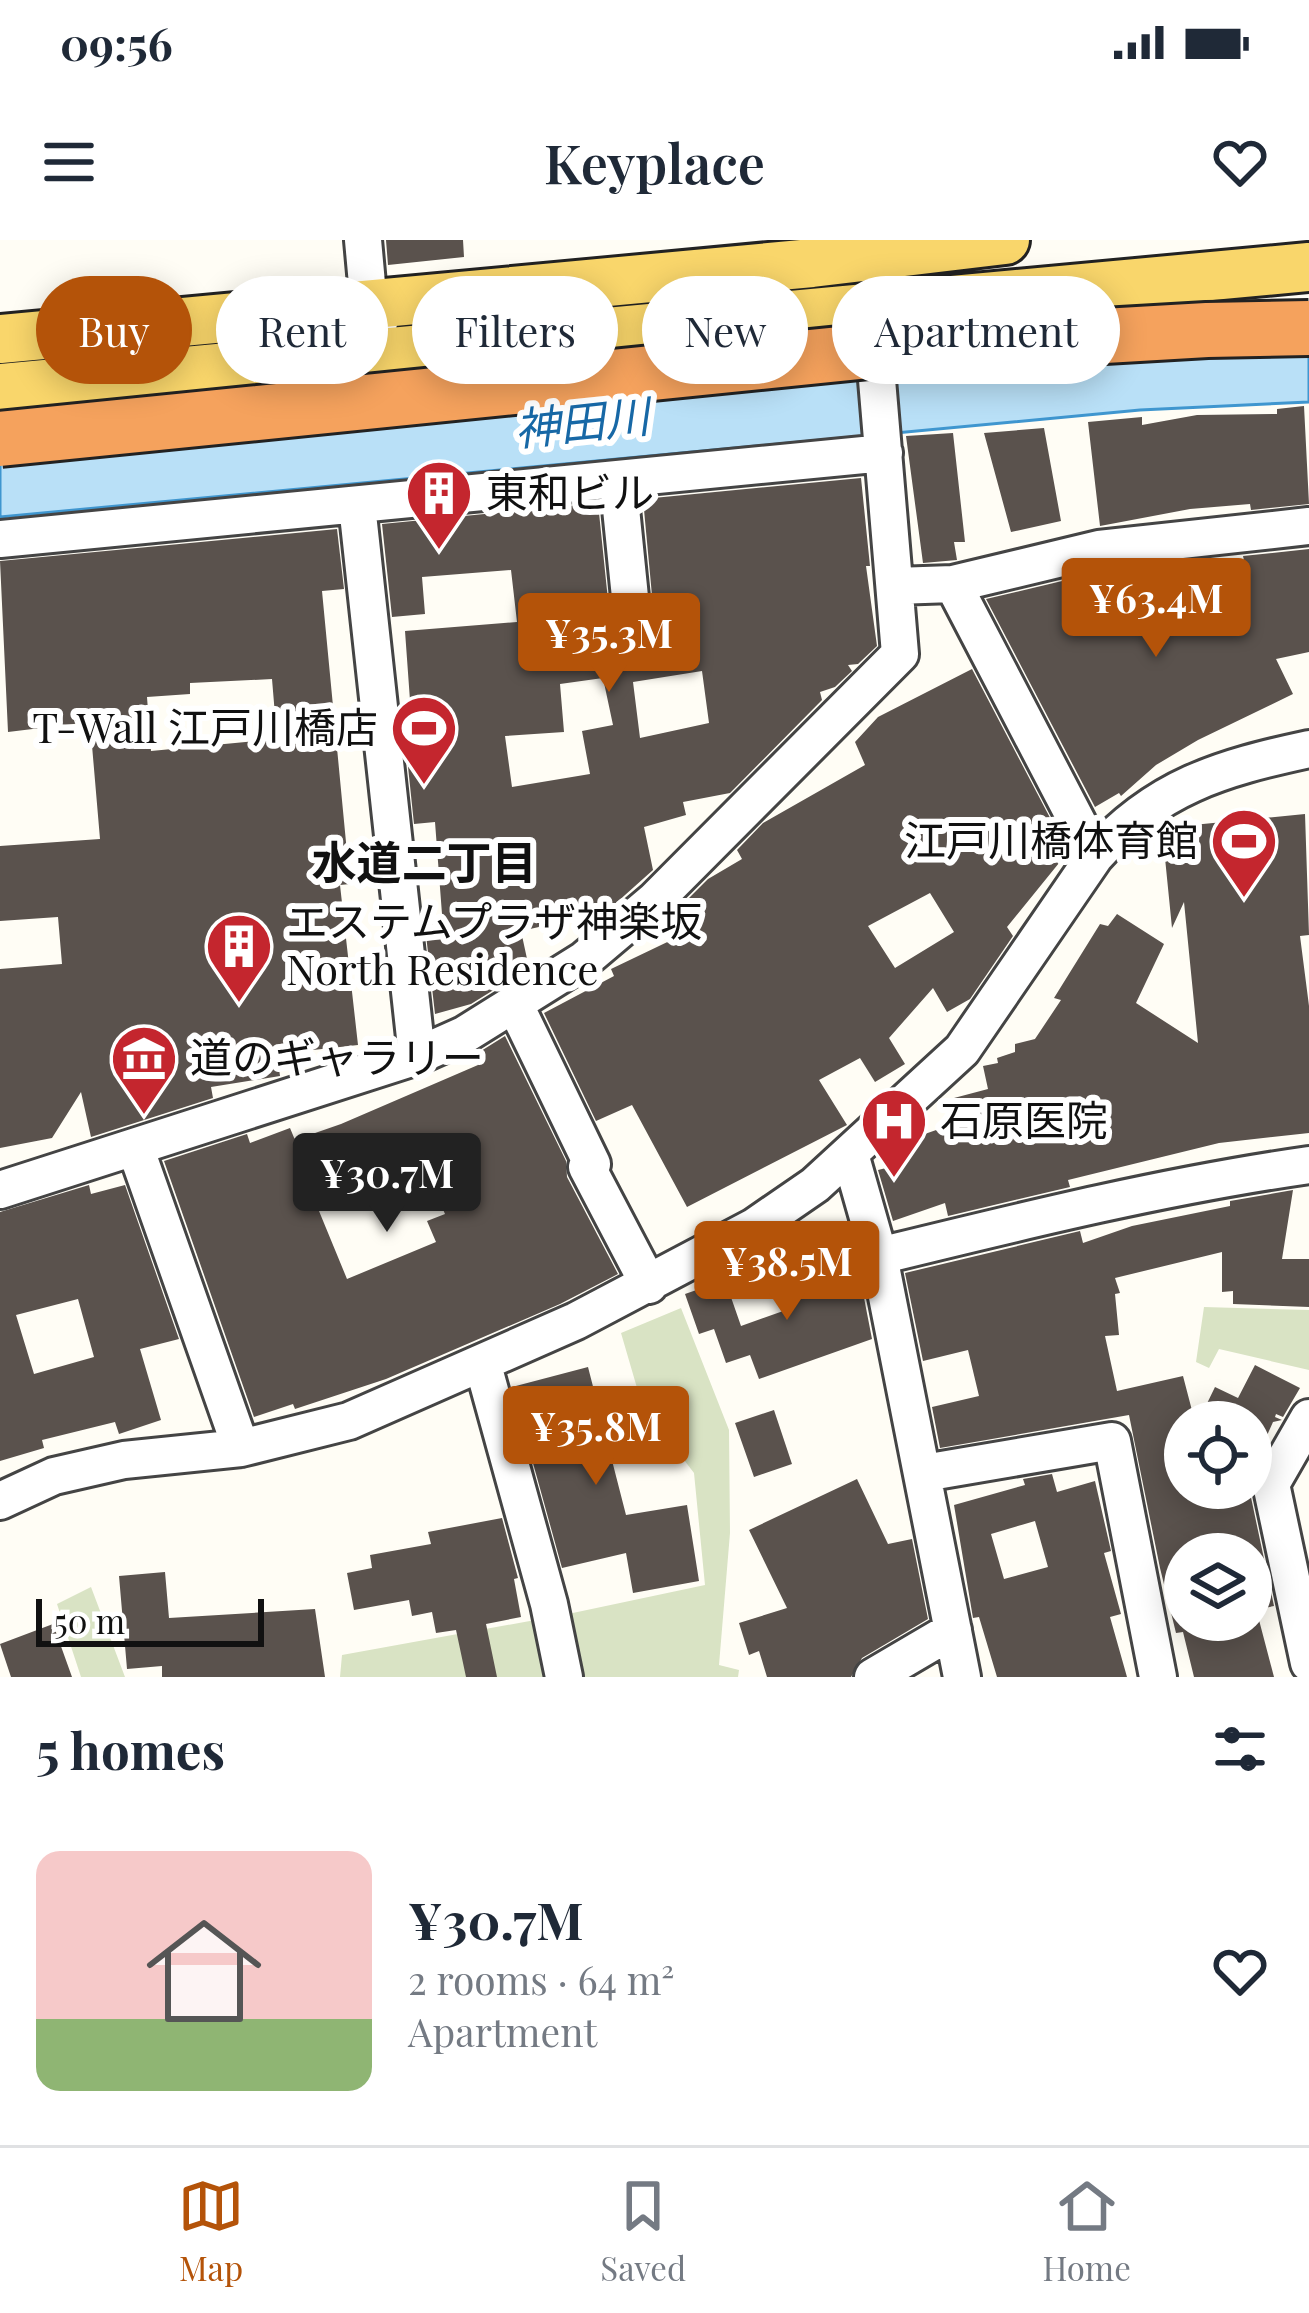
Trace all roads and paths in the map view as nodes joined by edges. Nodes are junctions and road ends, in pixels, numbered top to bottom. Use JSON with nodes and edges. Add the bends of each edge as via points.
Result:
{"nodes":[{"id":1,"x":363,"y":240,"type":"edge"},
{"id":2,"x":1005,"y":240,"type":"edge"},
{"id":3,"x":864,"y":248,"type":"edge"},
{"id":4,"x":1308,"y":269,"type":"edge"},
{"id":5,"x":366,"y":276,"type":"edge"},
{"id":6,"x":1120,"y":291,"type":"edge"},
{"id":7,"x":388,"y":304,"type":"edge"},
{"id":8,"x":216,"y":320,"type":"edge"},
{"id":9,"x":832,"y":324,"type":"edge"},
{"id":10,"x":1309,"y":328,"type":"edge"},
{"id":11,"x":618,"y":337,"type":"edge"},
{"id":12,"x":0,"y":340,"type":"edge"},
{"id":13,"x":412,"y":351,"type":"edge"},
{"id":14,"x":878,"y":384,"type":"edge"},
{"id":15,"x":0,"y":388,"type":"edge"},
{"id":16,"x":0,"y":402,"type":"edge"},
{"id":17,"x":0,"y":439,"type":"edge"},
{"id":18,"x":884,"y":448,"type":"junction"},
{"id":19,"x":618,"y":478,"type":"junction"},
{"id":20,"x":357,"y":505,"type":"junction"},
{"id":21,"x":1309,"y":526,"type":"edge"},
{"id":22,"x":0,"y":539,"type":"edge"},
{"id":23,"x":953,"y":584,"type":"junction"},
{"id":24,"x":895,"y":586,"type":"junction"},
{"id":25,"x":631,"y":607,"type":"dead end"},
{"id":26,"x":1309,"y":749,"type":"edge"},
{"id":27,"x":1095,"y":856,"type":"junction"},
{"id":28,"x":515,"y":1005,"type":"junction"},
{"id":29,"x":417,"y":1056,"type":"junction"},
{"id":30,"x":135,"y":1148,"type":"junction"},
{"id":31,"x":850,"y":1154,"type":"junction"},
{"id":32,"x":1309,"y":1165,"type":"edge"},
{"id":33,"x":0,"y":1190,"type":"edge"},
{"id":34,"x":879,"y":1256,"type":"junction"},
{"id":35,"x":650,"y":1285,"type":"junction"},
{"id":36,"x":483,"y":1365,"type":"junction"},
{"id":37,"x":1309,"y":1418,"type":"edge"},
{"id":38,"x":241,"y":1448,"type":"junction"},
{"id":39,"x":924,"y":1473,"type":"junction"},
{"id":40,"x":0,"y":1501,"type":"edge"},
{"id":41,"x":953,"y":1630,"type":"junction"},
{"id":42,"x":1309,"y":1663,"type":"edge"},
{"id":43,"x":564,"y":1677,"type":"edge"},
{"id":44,"x":873,"y":1677,"type":"edge"},
{"id":45,"x":962,"y":1677,"type":"edge"},
{"id":46,"x":1158,"y":1677,"type":"edge"}],
"edges":[{"from":1,"to":5,"type":"street"},
{"from":2,"to":3,"type":"main road"},
{"from":3,"to":7,"type":"main road"},
{"from":4,"to":6,"type":"main road"},
{"from":4,"to":16,"type":"highway"},
{"from":8,"to":12,"type":"main road"},
{"from":9,"to":11,"type":"main road"},
{"from":10,"to":17,"type":"highway","bridge":true,"via":[[899,348]]},
{"from":13,"to":15,"type":"main road"},
{"from":14,"to":18,"type":"street"},
{"from":18,"to":19,"type":"street"},
{"from":18,"to":24,"type":"street"},
{"from":19,"to":20,"type":"street"},
{"from":19,"to":25,"type":"street"},
{"from":20,"to":22,"type":"street"},
{"from":20,"to":29,"type":"street"},
{"from":21,"to":23,"type":"street","via":[[1099,549]]},
{"from":23,"to":24,"type":"street"},
{"from":23,"to":27,"type":"street"},
{"from":24,"to":28,"type":"street","via":[[900,654],[655,900]]},
{"from":26,"to":27,"type":"street","via":[[1167,794]]},
{"from":27,"to":31,"type":"street","via":[[962,1050]]},
{"from":28,"to":29,"type":"street"},
{"from":28,"to":35,"type":"street"},
{"from":29,"to":30,"type":"street"},
{"from":30,"to":33,"type":"street"},
{"from":30,"to":38,"type":"street"},
{"from":31,"to":34,"type":"street"},
{"from":31,"to":35,"type":"street","via":[[754,1227]]},
{"from":32,"to":34,"type":"street","via":[[1094,1203]]},
{"from":34,"to":39,"type":"street"},
{"from":35,"to":36,"type":"street"},
{"from":36,"to":38,"type":"street","via":[[350,1421]]},
{"from":36,"to":43,"type":"street"},
{"from":37,"to":42,"type":"street","via":[[1271,1484]]},
{"from":38,"to":40,"type":"street","via":[[124,1460],[54,1476]]},
{"from":39,"to":41,"type":"street"},
{"from":39,"to":46,"type":"street","via":[[1112,1441]]},
{"from":41,"to":44,"type":"street"},
{"from":41,"to":45,"type":"street"}]}
